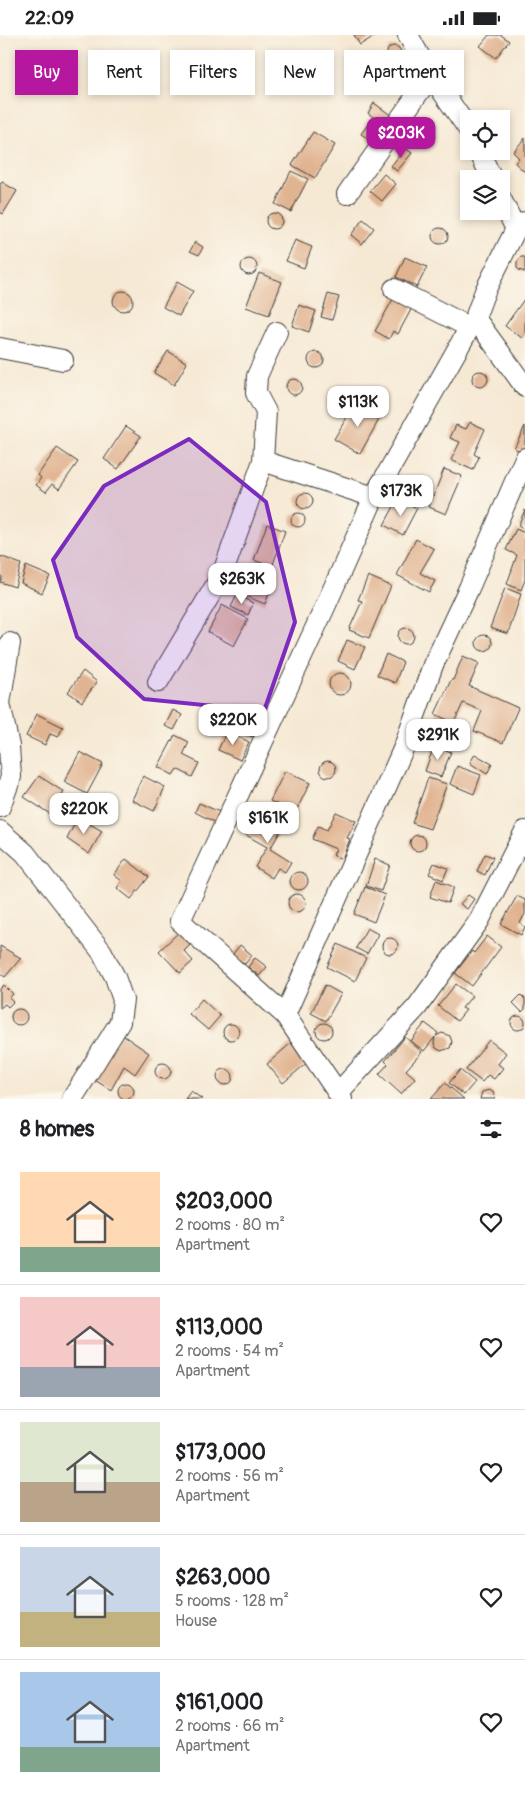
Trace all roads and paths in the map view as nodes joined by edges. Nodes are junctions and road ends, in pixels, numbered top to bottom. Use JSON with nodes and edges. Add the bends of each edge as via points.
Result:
{"nodes":[{"id":1,"x":408,"y":35,"type":"edge"},
{"id":2,"x":417,"y":50,"type":"edge"},
{"id":3,"x":418,"y":95,"type":"edge"},
{"id":4,"x":445,"y":95,"type":"edge"},
{"id":5,"x":460,"y":117,"type":"edge"},
{"id":6,"x":347,"y":194,"type":"dead end"},
{"id":7,"x":510,"y":212,"type":"edge"},
{"id":8,"x":520,"y":226,"type":"edge"},
{"id":9,"x":394,"y":289,"type":"dead end"},
{"id":10,"x":472,"y":322,"type":"junction"},
{"id":11,"x":277,"y":332,"type":"dead end"},
{"id":12,"x":0,"y":348,"type":"edge"},
{"id":13,"x":63,"y":359,"type":"dead end"},
{"id":14,"x":525,"y":387,"type":"edge"},
{"id":15,"x":263,"y":461,"type":"junction"},
{"id":16,"x":524,"y":463,"type":"edge"},
{"id":17,"x":374,"y":497,"type":"junction"},
{"id":18,"x":10,"y":643,"type":"dead end"},
{"id":19,"x":158,"y":682,"type":"dead end"},
{"id":20,"x":0,"y":703,"type":"edge"},
{"id":21,"x":0,"y":807,"type":"edge"},
{"id":22,"x":0,"y":831,"type":"edge"},
{"id":23,"x":525,"y":831,"type":"edge"},
{"id":24,"x":285,"y":1015,"type":"junction"},
{"id":25,"x":340,"y":1096,"type":"edge"},
{"id":26,"x":72,"y":1099,"type":"edge"}],
"edges":[{"from":1,"to":2,"type":"street"},
{"from":3,"to":6,"type":"street"},
{"from":4,"to":5,"type":"street"},
{"from":7,"to":8,"type":"street"},
{"from":8,"to":10,"type":"street"},
{"from":9,"to":10,"type":"street"},
{"from":10,"to":14,"type":"street"},
{"from":10,"to":17,"type":"street"},
{"from":11,"to":15,"type":"street","via":[[257,376],[256,393],[266,412]]},
{"from":12,"to":13,"type":"street"},
{"from":15,"to":17,"type":"street"},
{"from":15,"to":19,"type":"street","via":[[222,575]]},
{"from":16,"to":24,"type":"street","via":[[433,665],[404,747]]},
{"from":17,"to":24,"type":"street","via":[[180,921]]},
{"from":18,"to":20,"type":"street"},
{"from":20,"to":21,"type":"street","via":[[9,746],[11,777]]},
{"from":22,"to":26,"type":"street","via":[[24,853],[102,952],[116,977],[123,1000],[120,1022]]},
{"from":23,"to":25,"type":"street","via":[[479,921],[417,1007]]},
{"from":24,"to":25,"type":"street"}]}
